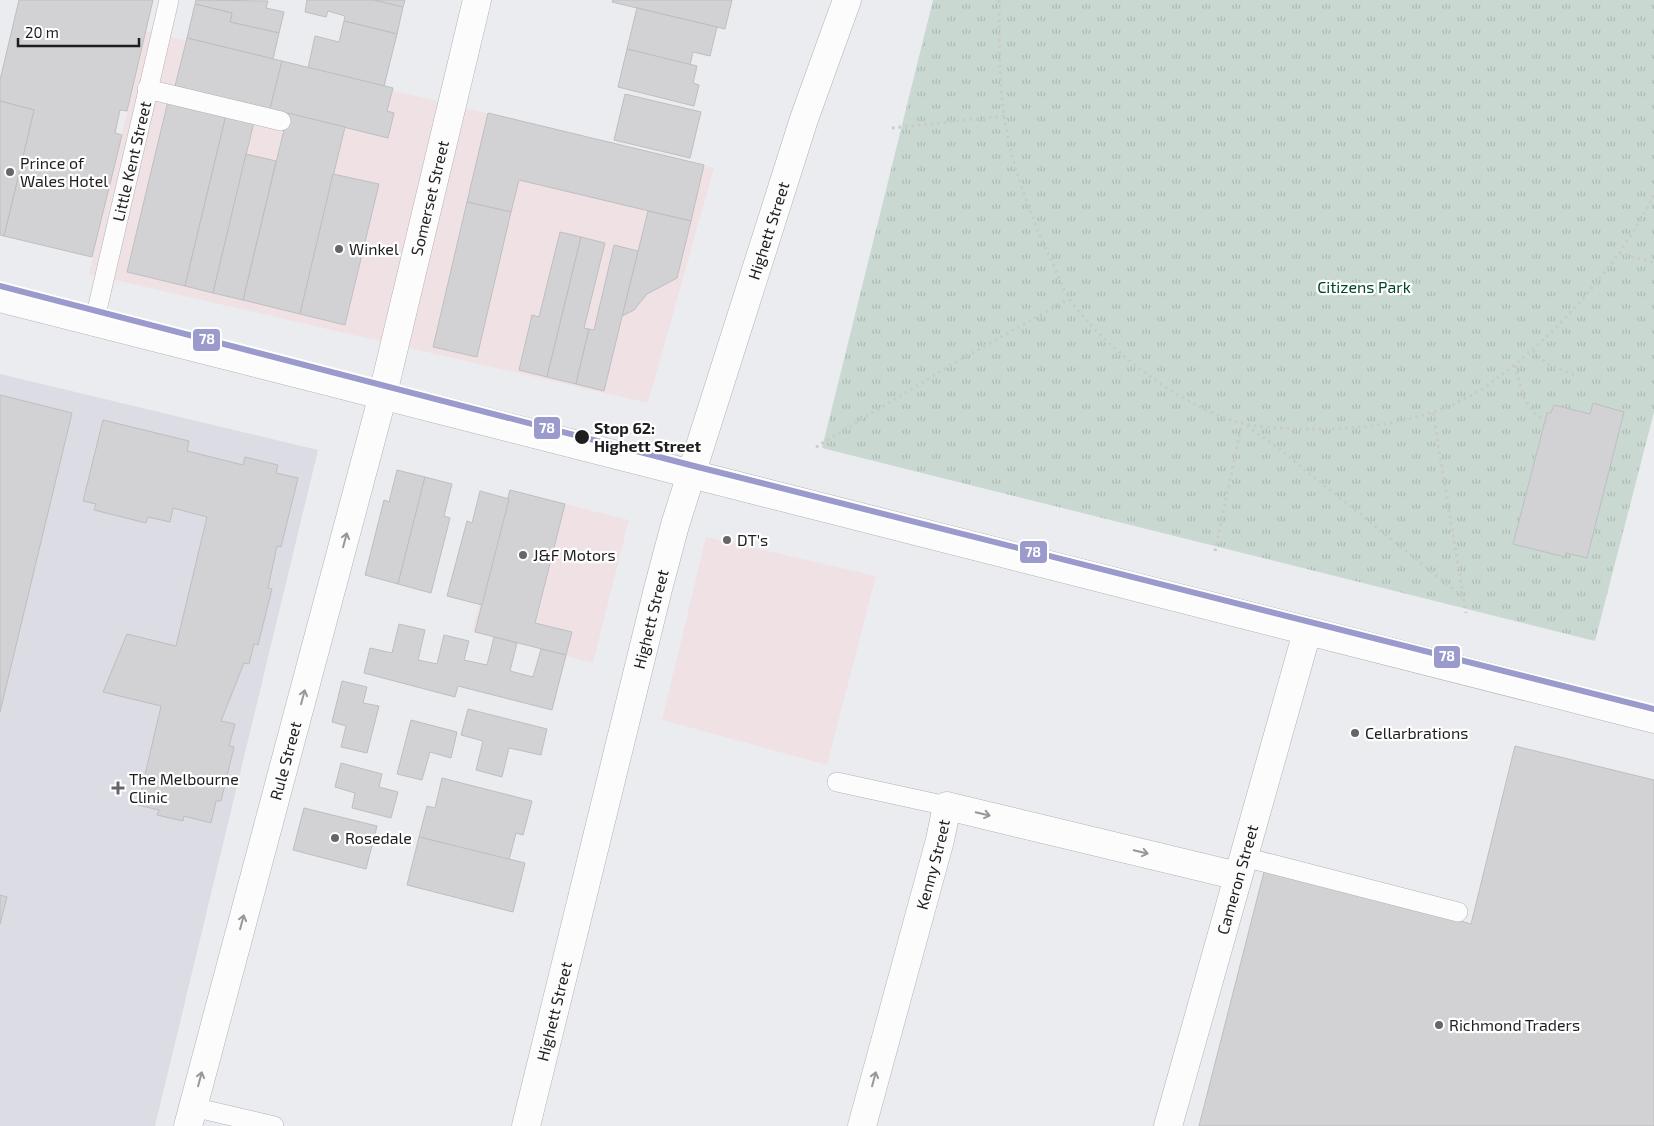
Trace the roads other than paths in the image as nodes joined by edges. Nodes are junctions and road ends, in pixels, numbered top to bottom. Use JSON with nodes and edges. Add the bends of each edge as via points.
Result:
{"nodes":[{"id":1,"x":169,"y":0,"type":"edge"},
{"id":2,"x":477,"y":0,"type":"edge"},
{"id":3,"x":834,"y":0,"type":"edge"},
{"id":4,"x":847,"y":0,"type":"edge"},
{"id":5,"x":147,"y":89,"type":"junction"},
{"id":6,"x":804,"y":119,"type":"junction"},
{"id":7,"x":281,"y":121,"type":"dead end"},
{"id":8,"x":0,"y":298,"type":"edge"},
{"id":9,"x":94,"y":323,"type":"junction"},
{"id":10,"x":383,"y":396,"type":"junction"},
{"id":11,"x":692,"y":474,"type":"junction"},
{"id":12,"x":1307,"y":632,"type":"junction"},
{"id":13,"x":1654,"y":719,"type":"edge"},
{"id":14,"x":837,"y":782,"type":"dead end"},
{"id":15,"x":947,"y":806,"type":"junction"},
{"id":16,"x":1241,"y":867,"type":"junction"},
{"id":17,"x":1458,"y":912,"type":"dead end"},
{"id":18,"x":190,"y":1116,"type":"edge"},
{"id":19,"x":274,"y":1126,"type":"edge"},
{"id":20,"x":526,"y":1126,"type":"edge"},
{"id":21,"x":862,"y":1126,"type":"edge"},
{"id":22,"x":1168,"y":1126,"type":"edge"}],
"edges":[{"from":1,"to":5,"type":"lane","name":"Little Kent Street"},
{"from":2,"to":10,"type":"street","name":"Somerset Street"},
{"from":3,"to":6,"type":"street","name":"Highett Street"},
{"from":4,"to":6,"type":"street","name":"Highett Street"},
{"from":5,"to":7,"type":"lane"},
{"from":5,"to":9,"type":"lane","name":"Little Kent Street"},
{"from":6,"to":11,"type":"street","name":"Highett Street"},
{"from":8,"to":9,"type":"street"},
{"from":9,"to":10,"type":"street"},
{"from":10,"to":11,"type":"street"},
{"from":18,"to":10,"type":"street","name":"Rule Street","one_way":true},
{"from":11,"to":12,"type":"street"},
{"from":11,"to":20,"type":"street","name":"Highett Street","via":[[658,589]]},
{"from":12,"to":13,"type":"street"},
{"from":12,"to":16,"type":"street","name":"Cameron Street"},
{"from":14,"to":15,"type":"lane"},
{"from":15,"to":16,"type":"street","name":"Kenny Street","one_way":true},
{"from":21,"to":15,"type":"street","name":"Kenny Street","one_way":true},
{"from":16,"to":17,"type":"lane"},
{"from":16,"to":22,"type":"street","name":"Cameron Street"},
{"from":18,"to":19,"type":"lane"}]}
